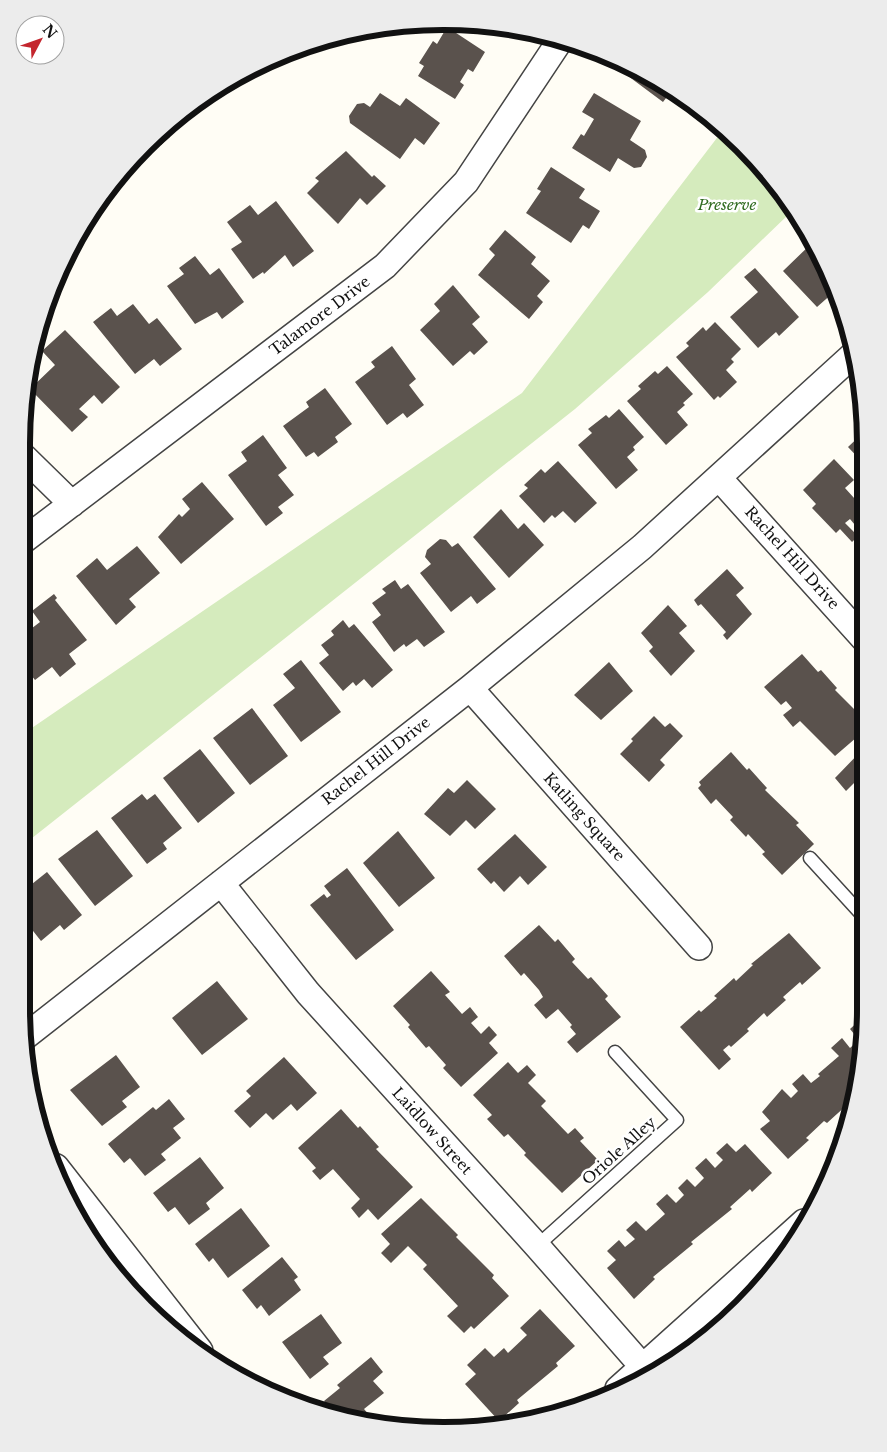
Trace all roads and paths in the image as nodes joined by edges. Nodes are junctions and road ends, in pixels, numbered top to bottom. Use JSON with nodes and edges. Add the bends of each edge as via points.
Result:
{"nodes":[{"id":1,"x":557,"y":46,"type":"edge"},
{"id":2,"x":848,"y":359,"type":"edge"},
{"id":3,"x":30,"y":463,"type":"edge"},
{"id":4,"x":719,"y":478,"type":"junction"},
{"id":5,"x":72,"y":504,"type":"junction"},
{"id":6,"x":30,"y":536,"type":"edge"},
{"id":7,"x":857,"y":631,"type":"edge"},
{"id":8,"x":470,"y":688,"type":"junction"},
{"id":9,"x":810,"y":858,"type":"dead end"},
{"id":10,"x":221,"y":883,"type":"junction"},
{"id":11,"x":857,"y":909,"type":"edge"},
{"id":12,"x":699,"y":947,"type":"dead end"},
{"id":13,"x":31,"y":1032,"type":"edge"},
{"id":14,"x":615,"y":1052,"type":"dead end"},
{"id":15,"x":70,"y":1185,"type":"edge"},
{"id":16,"x":787,"y":1238,"type":"edge"},
{"id":17,"x":537,"y":1246,"type":"junction"},
{"id":18,"x":183,"y":1329,"type":"edge"},
{"id":19,"x":648,"y":1368,"type":"edge"},
{"id":20,"x":646,"y":1370,"type":"edge"}],
"edges":[{"from":1,"to":5,"type":"street","name":"Talamore Drive","via":[[466,182],[385,266]]},
{"from":2,"to":4,"type":"street","name":"Rachel Hill Drive"},
{"from":3,"to":5,"type":"street"},
{"from":4,"to":7,"type":"street","name":"Rachel Hill Drive"},
{"from":4,"to":8,"type":"street","name":"Rachel Hill Drive","via":[[642,547]]},
{"from":5,"to":6,"type":"street","name":"Talamore Drive"},
{"from":8,"to":10,"type":"street","name":"Rachel Hill Drive"},
{"from":8,"to":12,"type":"street","name":"Katling Square"},
{"from":9,"to":11,"type":"lane"},
{"from":10,"to":13,"type":"street","name":"Rachel Hill Drive"},
{"from":10,"to":17,"type":"street","name":"Laidlow Street","via":[[308,993]]},
{"from":14,"to":17,"type":"lane","name":"Oriole Alley","via":[[677,1120]]},
{"from":15,"to":18,"type":"street"},
{"from":16,"to":19,"type":"street"},
{"from":17,"to":20,"type":"street","name":"Laidlow Street"}]}
